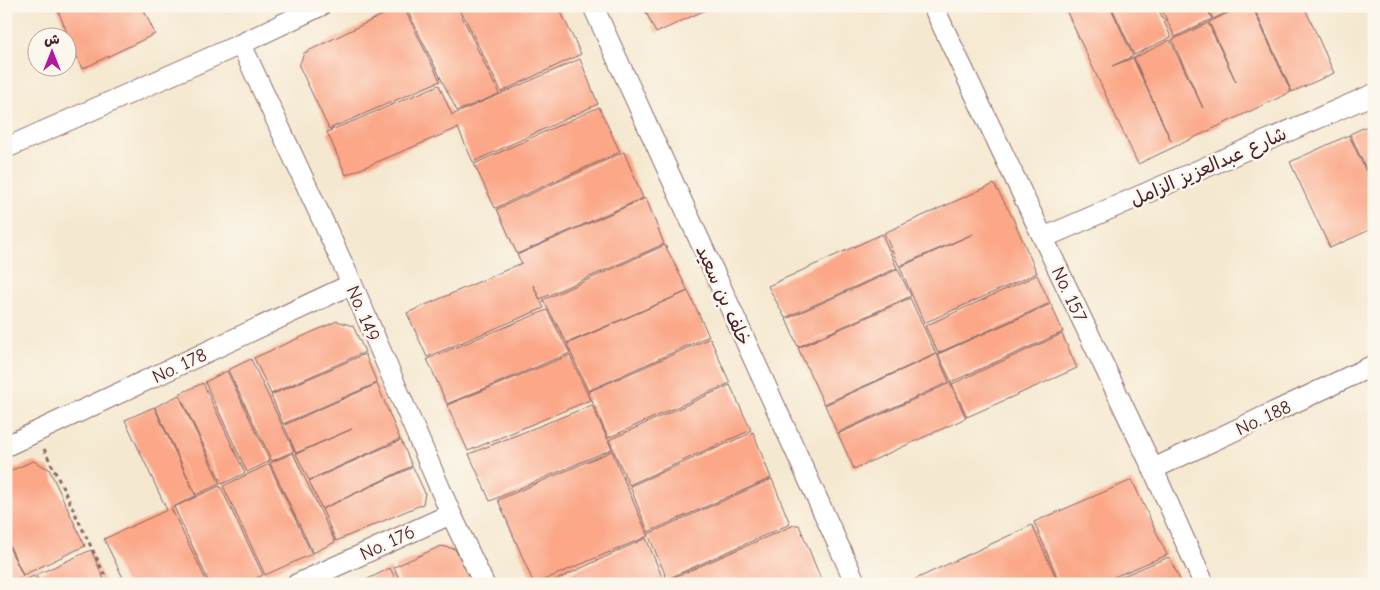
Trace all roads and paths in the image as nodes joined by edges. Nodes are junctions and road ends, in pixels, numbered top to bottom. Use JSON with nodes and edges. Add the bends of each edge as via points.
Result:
{"nodes":[{"id":1,"x":320,"y":6,"type":"edge"},
{"id":2,"x":593,"y":6,"type":"edge"},
{"id":3,"x":933,"y":6,"type":"edge"},
{"id":4,"x":241,"y":44,"type":"junction"},
{"id":5,"x":1374,"y":94,"type":"edge"},
{"id":6,"x":6,"y":148,"type":"edge"},
{"id":7,"x":1043,"y":238,"type":"junction"},
{"id":8,"x":352,"y":284,"type":"junction"},
{"id":9,"x":1374,"y":365,"type":"edge"},
{"id":10,"x":36,"y":432,"type":"junction"},
{"id":11,"x":6,"y":446,"type":"edge"},
{"id":12,"x":1153,"y":469,"type":"junction"},
{"id":13,"x":450,"y":514,"type":"junction"},
{"id":14,"x":109,"y":584,"type":"edge"},
{"id":15,"x":297,"y":584,"type":"edge"},
{"id":16,"x":484,"y":584,"type":"edge"},
{"id":17,"x":856,"y":584,"type":"edge"},
{"id":18,"x":1204,"y":584,"type":"edge"}],
"edges":[{"from":1,"to":4,"type":"street"},
{"from":2,"to":17,"type":"street","name":"خلف بن سعيد"},
{"from":3,"to":7,"type":"street","name":"No. 157"},
{"from":4,"to":6,"type":"street"},
{"from":4,"to":8,"type":"street","name":"No. 149"},
{"from":5,"to":7,"type":"street","name":"شارع عبدالعزيز الزامل"},
{"from":7,"to":12,"type":"street","name":"No. 157"},
{"from":8,"to":10,"type":"street","name":"No. 178"},
{"from":8,"to":13,"type":"street","name":"No. 149"},
{"from":9,"to":12,"type":"street","name":"No. 188"},
{"from":10,"to":11,"type":"street","name":"No. 178"},
{"from":10,"to":14,"type":"path"},
{"from":12,"to":18,"type":"street","name":"No. 157"},
{"from":13,"to":15,"type":"street","name":"No. 176"},
{"from":13,"to":16,"type":"street","name":"No. 149"}]}
